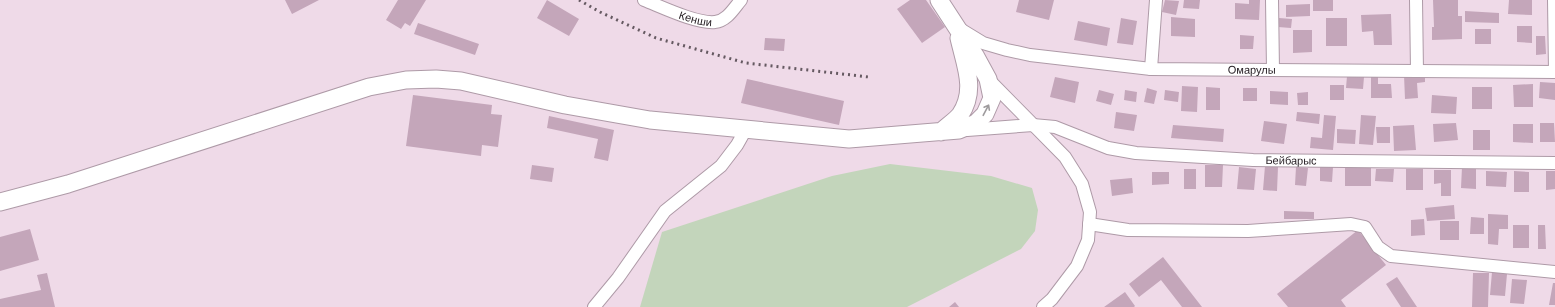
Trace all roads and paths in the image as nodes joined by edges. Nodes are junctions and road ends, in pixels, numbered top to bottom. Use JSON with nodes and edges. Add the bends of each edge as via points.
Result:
{"nodes":[{"id":1,"x":644,"y":0,"type":"edge"},
{"id":2,"x":741,"y":0,"type":"edge"},
{"id":3,"x":939,"y":0,"type":"edge"},
{"id":4,"x":1156,"y":0,"type":"edge"},
{"id":5,"x":1272,"y":0,"type":"edge"},
{"id":6,"x":1416,"y":0,"type":"edge"},
{"id":7,"x":1554,"y":0,"type":"edge"},
{"id":8,"x":956,"y":26,"type":"junction"},
{"id":9,"x":1151,"y":69,"type":"junction"},
{"id":10,"x":1273,"y":70,"type":"junction"},
{"id":11,"x":1417,"y":71,"type":"junction"},
{"id":12,"x":1555,"y":72,"type":"edge"},
{"id":13,"x":988,"y":79,"type":"junction"},
{"id":14,"x":1033,"y":125,"type":"junction"},
{"id":15,"x":746,"y":129,"type":"junction"},
{"id":16,"x":959,"y":130,"type":"junction"},
{"id":17,"x":941,"y":132,"type":"junction"},
{"id":18,"x":1555,"y":163,"type":"edge"},
{"id":19,"x":0,"y":202,"type":"edge"},
{"id":20,"x":1089,"y":224,"type":"junction"},
{"id":21,"x":1555,"y":272,"type":"edge"},
{"id":22,"x":594,"y":307,"type":"edge"},
{"id":23,"x":1043,"y":307,"type":"edge"}],
"edges":[{"from":1,"to":2,"type":"street","name":"Кенши","via":[[692,19],[716,22],[728,16]]},
{"from":3,"to":8,"type":"main road"},
{"from":4,"to":9,"type":"street"},
{"from":5,"to":10,"type":"street"},
{"from":6,"to":11,"type":"street"},
{"from":7,"to":12,"type":"street"},
{"from":8,"to":9,"type":"street","name":"Омарулы","via":[[983,43],[1007,50]]},
{"from":8,"to":13,"type":"main road"},
{"from":8,"to":17,"type":"main road","via":[[970,81],[968,100],[959,116]]},
{"from":9,"to":10,"type":"street","name":"Омарулы"},
{"from":10,"to":11,"type":"street","name":"Омарулы"},
{"from":11,"to":12,"type":"street","name":"Омарулы"},
{"from":13,"to":14,"type":"street"},
{"from":16,"to":13,"type":"main road","one_way":true,"via":[[976,123],[985,114],[992,98]]},
{"from":14,"to":16,"type":"street","name":"Бейбарыс"},
{"from":14,"to":18,"type":"street","name":"Бейбарыс","via":[[1055,127],[1108,148],[1136,153],[1253,160]]},
{"from":14,"to":20,"type":"street","via":[[1064,157],[1082,184],[1090,212]]},
{"from":15,"to":17,"type":"main road","via":[[849,139]]},
{"from":15,"to":19,"type":"main road","via":[[650,120],[565,105],[461,81],[436,78],[406,80],[370,87],[68,184]]},
{"from":15,"to":22,"type":"street","via":[[721,166],[665,211],[618,278]]},
{"from":16,"to":17,"type":"main road"},
{"from":20,"to":21,"type":"street","via":[[1128,230],[1248,232],[1351,224],[1365,227],[1378,247],[1391,256]]},
{"from":20,"to":23,"type":"street","via":[[1088,240],[1077,266]]}]}
